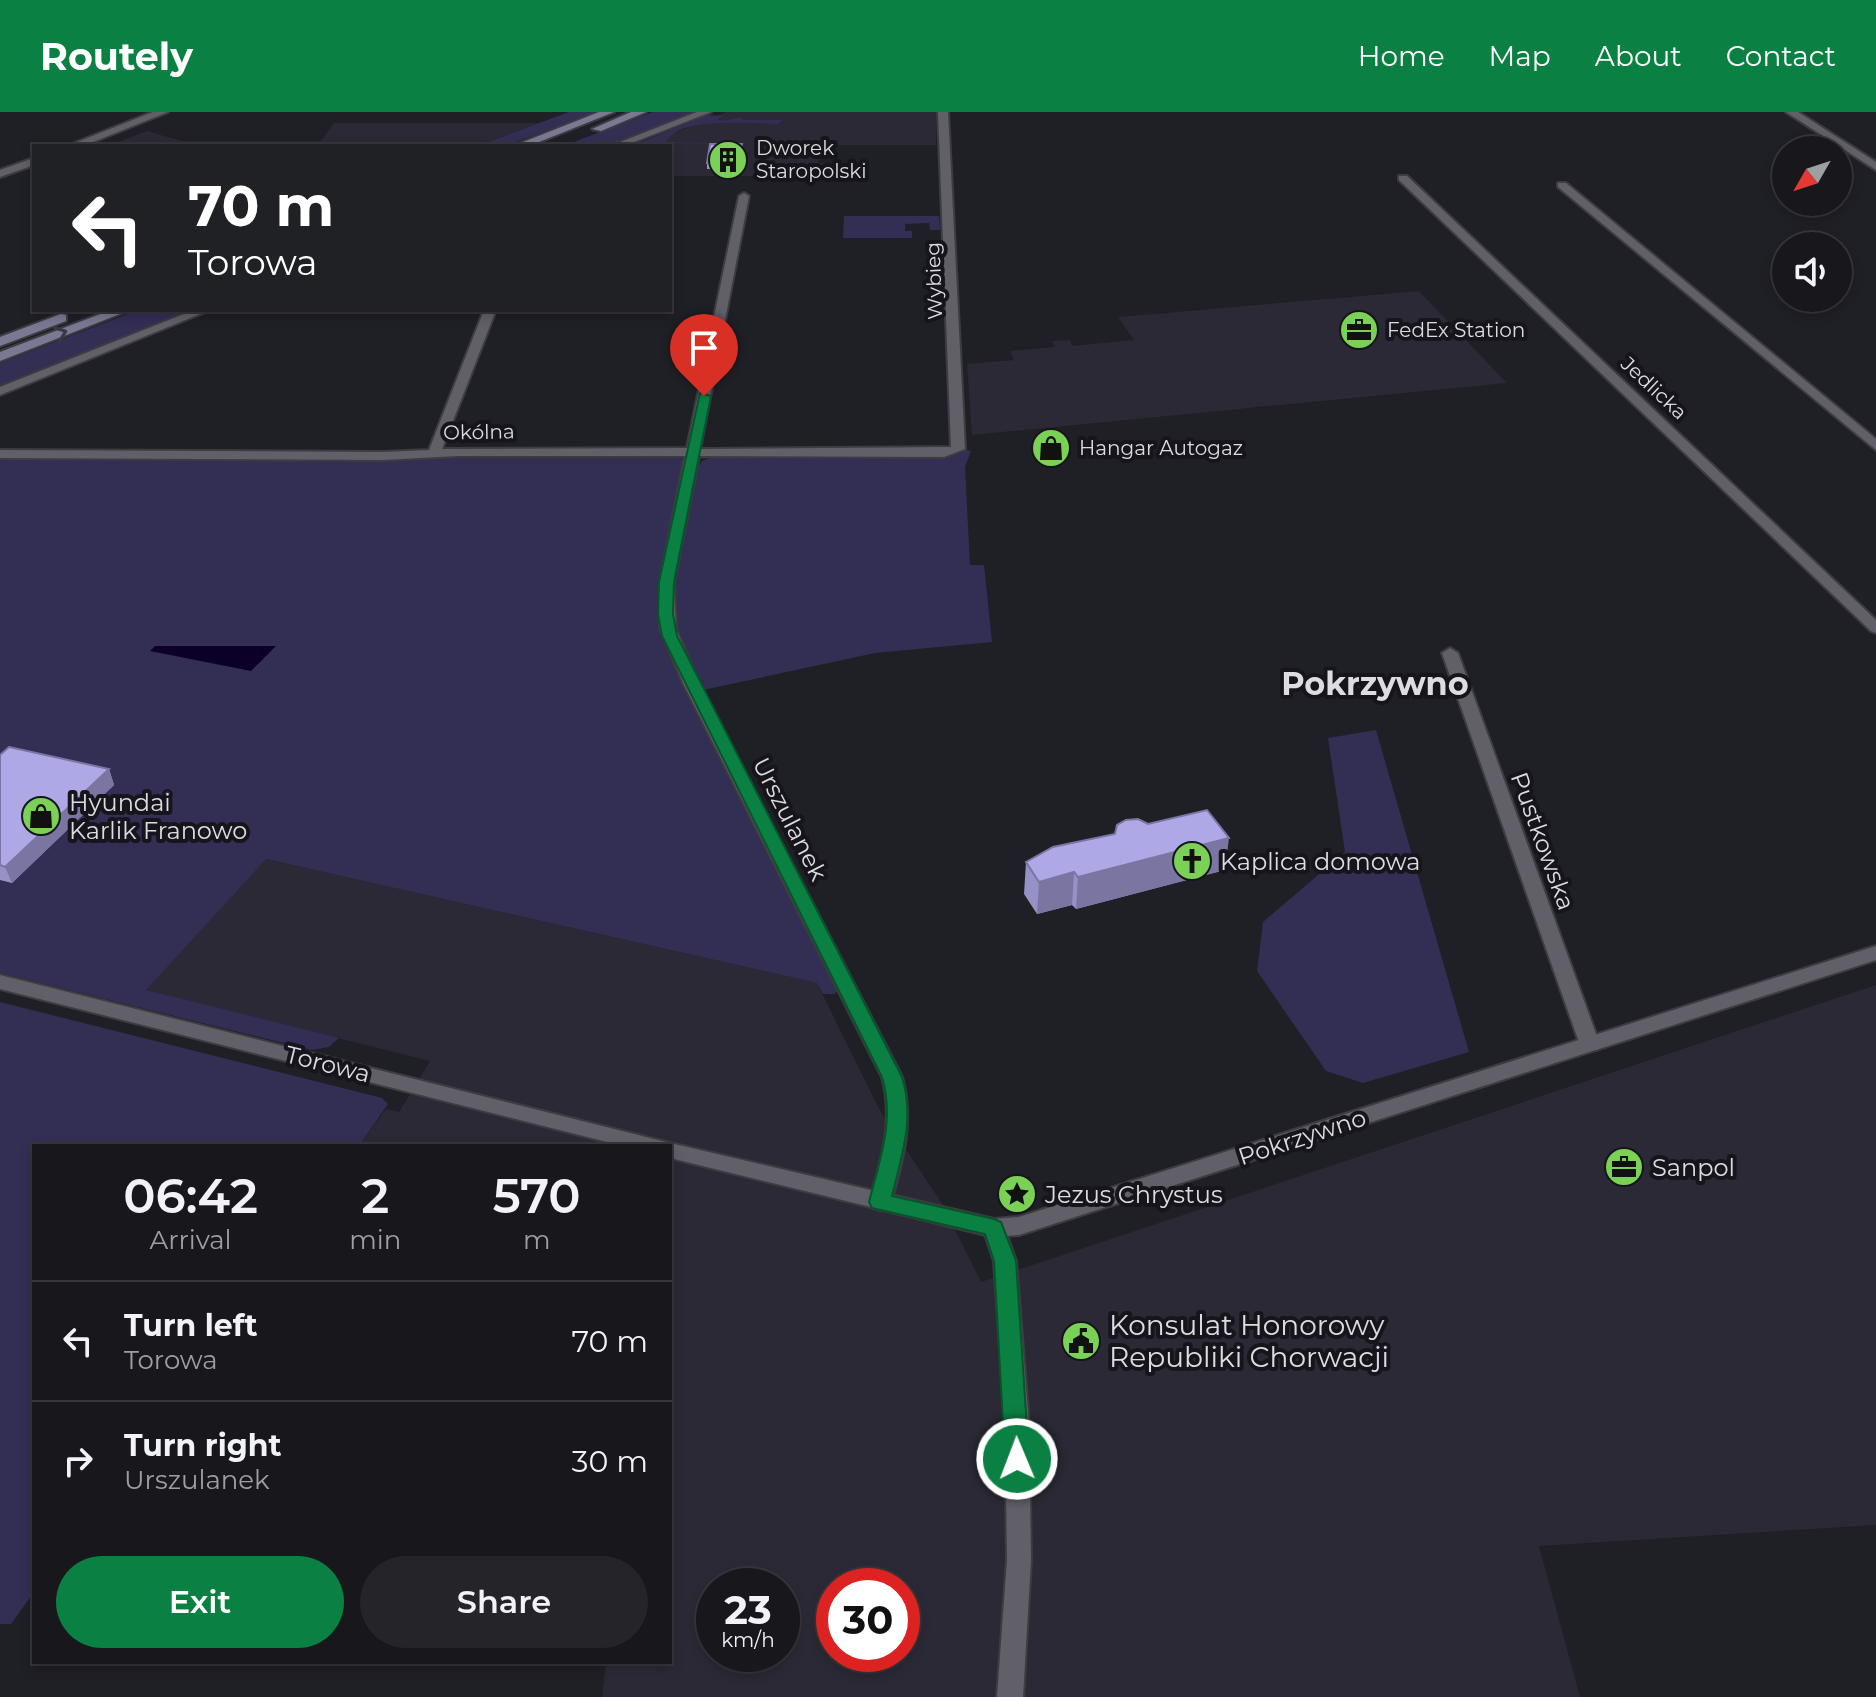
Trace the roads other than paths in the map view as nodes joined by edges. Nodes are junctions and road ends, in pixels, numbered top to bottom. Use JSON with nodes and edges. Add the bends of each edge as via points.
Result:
{"nodes":[{"id":1,"x":163,"y":112,"type":"edge"},
{"id":2,"x":609,"y":112,"type":"edge"},
{"id":3,"x":641,"y":112,"type":"edge"},
{"id":4,"x":706,"y":112,"type":"edge"},
{"id":5,"x":943,"y":112,"type":"edge"},
{"id":6,"x":1791,"y":112,"type":"edge"},
{"id":7,"x":78,"y":144,"type":"edge"},
{"id":8,"x":524,"y":144,"type":"edge"},
{"id":9,"x":557,"y":144,"type":"edge"},
{"id":10,"x":620,"y":144,"type":"edge"},
{"id":11,"x":32,"y":162,"type":"edge"},
{"id":12,"x":1876,"y":167,"type":"edge"},
{"id":13,"x":0,"y":174,"type":"edge"},
{"id":14,"x":1403,"y":178,"type":"dead end"},
{"id":15,"x":1562,"y":185,"type":"dead end"},
{"id":16,"x":744,"y":196,"type":"dead end"},
{"id":17,"x":79,"y":312,"type":"edge"},
{"id":18,"x":118,"y":312,"type":"edge"},
{"id":19,"x":199,"y":312,"type":"edge"},
{"id":20,"x":489,"y":312,"type":"edge"},
{"id":21,"x":0,"y":342,"type":"edge"},
{"id":22,"x":0,"y":357,"type":"edge"},
{"id":23,"x":0,"y":391,"type":"edge"},
{"id":24,"x":1876,"y":446,"type":"edge"},
{"id":25,"x":958,"y":449,"type":"joint"},
{"id":26,"x":434,"y":453,"type":"junction"},
{"id":27,"x":693,"y":453,"type":"junction"},
{"id":28,"x":0,"y":454,"type":"edge"},
{"id":29,"x":1876,"y":628,"type":"edge"},
{"id":30,"x":1450,"y":653,"type":"dead end"},
{"id":31,"x":1876,"y":953,"type":"edge"},
{"id":32,"x":0,"y":982,"type":"edge"},
{"id":33,"x":1590,"y":1045,"type":"junction"},
{"id":34,"x":649,"y":1144,"type":"edge"},
{"id":35,"x":672,"y":1150,"type":"edge"},
{"id":36,"x":880,"y":1202,"type":"junction"},
{"id":37,"x":994,"y":1228,"type":"junction"},
{"id":38,"x":1010,"y":1697,"type":"edge"}],
"edges":[{"from":1,"to":7,"type":"street"},
{"from":2,"to":8,"type":"main road"},
{"from":3,"to":9,"type":"main road"},
{"from":4,"to":10,"type":"street"},
{"from":5,"to":25,"type":"street","name":"Wybieg"},
{"from":6,"to":12,"type":"street"},
{"from":11,"to":13,"type":"street"},
{"from":14,"to":29,"type":"street","name":"Jedlicka"},
{"from":15,"to":24,"type":"street"},
{"from":16,"to":27,"type":"street","name":"Urszulanek"},
{"from":17,"to":21,"type":"main road"},
{"from":22,"to":18,"type":"main road","one_way":true},
{"from":19,"to":23,"type":"street"},
{"from":20,"to":26,"type":"street"},
{"from":25,"to":27,"type":"street","name":"Okólna"},
{"from":26,"to":27,"type":"street","name":"Okólna"},
{"from":26,"to":28,"type":"street","name":"Okólna"},
{"from":27,"to":36,"type":"street","name":"Urszulanek","via":[[667,582],[668,629],[892,1077],[898,1128]]},
{"from":30,"to":33,"type":"street","name":"Pustkowska"},
{"from":31,"to":33,"type":"street","name":"Pokrzywno"},
{"from":32,"to":34,"type":"street","name":"Torowa"},
{"from":33,"to":37,"type":"street","name":"Pokrzywno","via":[[1033,1223]]},
{"from":35,"to":36,"type":"street"},
{"from":36,"to":37,"type":"street"},
{"from":37,"to":38,"type":"street","via":[[1005,1261],[1017,1424],[1019,1560]]}]}
